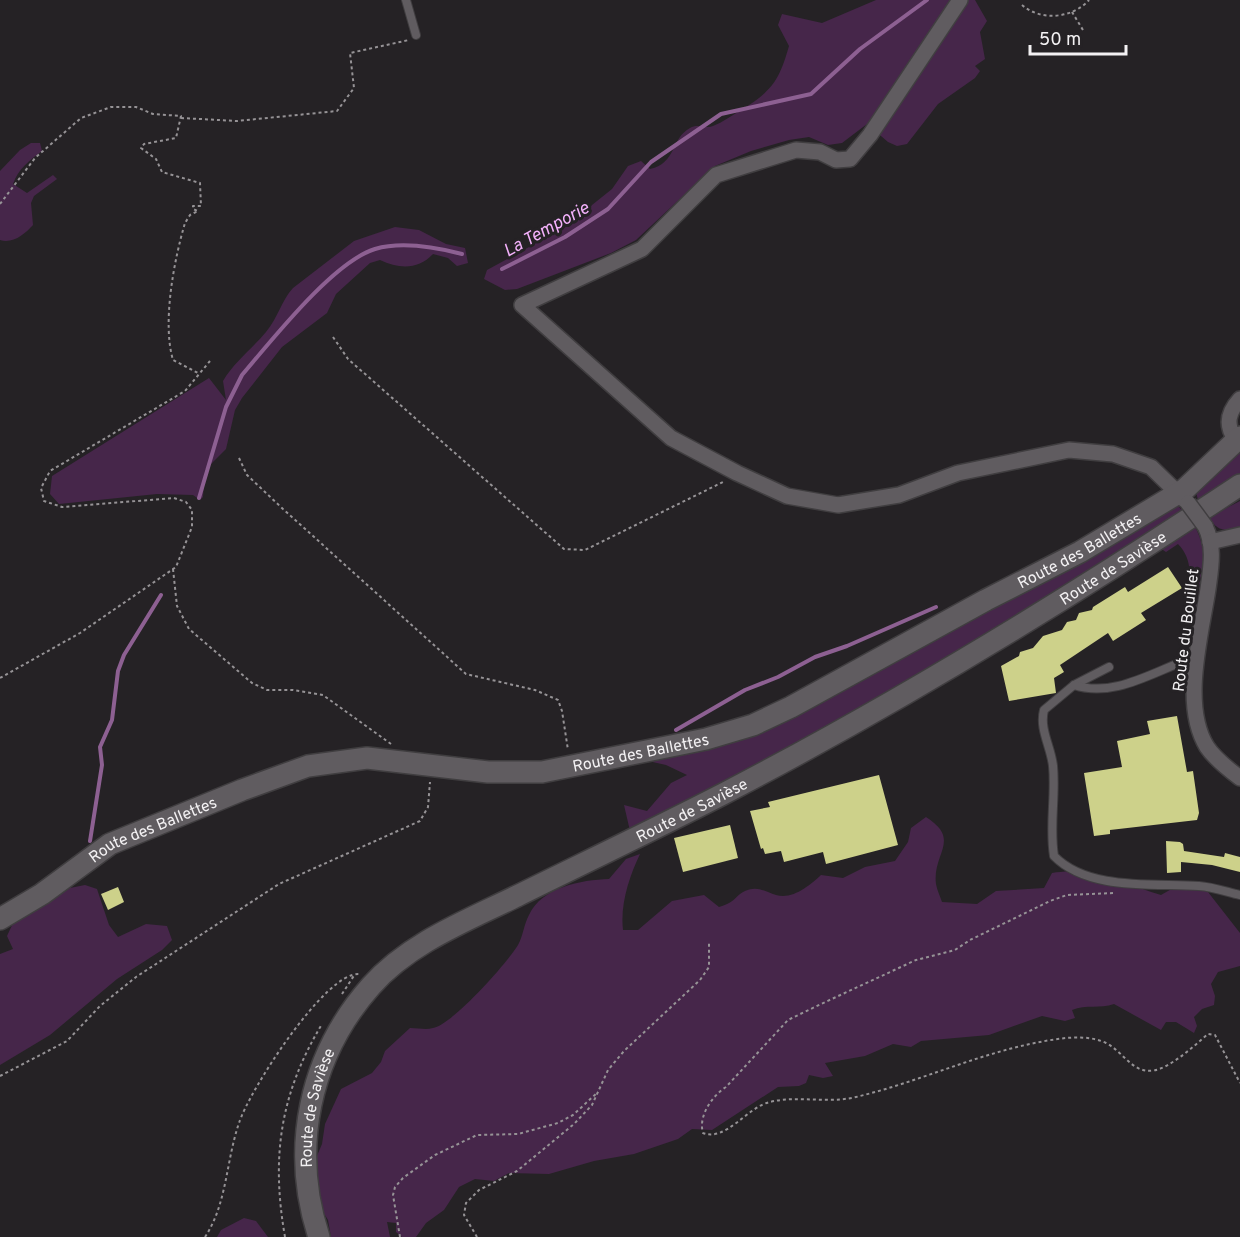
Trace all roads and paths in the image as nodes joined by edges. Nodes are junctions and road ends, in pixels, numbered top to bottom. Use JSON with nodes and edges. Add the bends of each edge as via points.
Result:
{"nodes":[{"id":1,"x":406,"y":0,"type":"edge"},
{"id":2,"x":960,"y":0,"type":"edge"},
{"id":3,"x":1089,"y":0,"type":"edge"},
{"id":4,"x":1022,"y":5,"type":"dead end"},
{"id":5,"x":1072,"y":12,"type":"junction"},
{"id":6,"x":1083,"y":30,"type":"dead end"},
{"id":7,"x":416,"y":35,"type":"joint"},
{"id":8,"x":181,"y":118,"type":"junction"},
{"id":9,"x":0,"y":204,"type":"edge"},
{"id":10,"x":333,"y":338,"type":"dead end"},
{"id":11,"x":210,"y":361,"type":"dead end"},
{"id":12,"x":201,"y":375,"type":"junction"},
{"id":13,"x":1240,"y":399,"type":"edge"},
{"id":14,"x":1238,"y":438,"type":"edge"},
{"id":15,"x":239,"y":458,"type":"dead end"},
{"id":16,"x":739,"y":474,"type":"junction"},
{"id":17,"x":1240,"y":486,"type":"edge"},
{"id":18,"x":1240,"y":495,"type":"edge"},
{"id":19,"x":1183,"y":497,"type":"junction"},
{"id":20,"x":1210,"y":505,"type":"junction"},
{"id":21,"x":1240,"y":534,"type":"edge"},
{"id":22,"x":1210,"y":542,"type":"junction"},
{"id":23,"x":173,"y":569,"type":"junction"},
{"id":24,"x":1198,"y":661,"type":"junction"},
{"id":25,"x":1109,"y":667,"type":"dead end"},
{"id":26,"x":0,"y":678,"type":"edge"},
{"id":27,"x":1074,"y":685,"type":"junction"},
{"id":28,"x":401,"y":762,"type":"junction"},
{"id":29,"x":432,"y":766,"type":"junction"},
{"id":30,"x":572,"y":766,"type":"junction"},
{"id":31,"x":1240,"y":778,"type":"edge"},
{"id":32,"x":1116,"y":893,"type":"dead end"},
{"id":33,"x":1240,"y":895,"type":"edge"},
{"id":34,"x":0,"y":919,"type":"edge"},
{"id":35,"x":709,"y":943,"type":"dead end"},
{"id":36,"x":375,"y":982,"type":"junction"},
{"id":37,"x":0,"y":1076,"type":"edge"},
{"id":38,"x":1240,"y":1083,"type":"edge"},
{"id":39,"x":598,"y":1092,"type":"junction"},
{"id":40,"x":205,"y":1237,"type":"edge"},
{"id":41,"x":318,"y":1237,"type":"edge"},
{"id":42,"x":400,"y":1237,"type":"edge"},
{"id":43,"x":477,"y":1237,"type":"edge"}],
"edges":[{"from":1,"to":7,"type":"lane"},
{"from":2,"to":16,"type":"street","via":[[850,159],[836,160],[820,152],[796,150],[716,175],[642,249],[522,305],[671,438]]},
{"from":3,"to":5,"type":"path"},
{"from":4,"to":5,"type":"path","via":[[1032,14]]},
{"from":5,"to":6,"type":"path"},
{"from":7,"to":8,"type":"path","via":[[413,39],[350,53],[354,88],[337,111],[237,121]]},
{"from":8,"to":9,"type":"path","via":[[136,107],[111,106],[81,118],[51,143]]},
{"from":8,"to":12,"type":"path","via":[[176,138],[144,144],[141,148],[156,159],[162,172],[200,183],[201,206],[193,206],[198,211],[185,223],[171,282],[171,352],[173,360]]},
{"from":10,"to":16,"type":"path","via":[[348,358],[564,549],[585,550]]},
{"from":11,"to":12,"type":"path"},
{"from":12,"to":23,"type":"path","via":[[185,391],[50,471],[41,488],[44,501],[62,507],[174,498],[186,502],[192,510],[192,527]]},
{"from":13,"to":14,"type":"street","via":[[1230,409],[1228,420],[1230,431]]},
{"from":14,"to":19,"type":"street","name":"Route des Ballettes","via":[[1185,489]]},
{"from":15,"to":30,"type":"path","via":[[247,475],[466,674],[535,690],[558,700]]},
{"from":16,"to":19,"type":"street","via":[[787,496],[838,505],[899,495],[958,473],[1069,450],[1113,454],[1151,467]]},
{"from":17,"to":20,"type":"street","name":"Route de Savièse"},
{"from":18,"to":20,"type":"street"},
{"from":19,"to":22,"type":"street","bridge":true,"via":[[1204,526]]},
{"from":19,"to":30,"type":"street","name":"Route des Ballettes","via":[[770,717],[706,740]]},
{"from":20,"to":36,"type":"street","name":"Route de Savièse","via":[[910,693],[723,794],[436,936]]},
{"from":21,"to":22,"type":"street"},
{"from":22,"to":24,"type":"street","name":"Route du Bouillet","via":[[1210,576]]},
{"from":23,"to":26,"type":"path","via":[[80,633]]},
{"from":23,"to":28,"type":"path","via":[[177,606],[189,629],[252,683],[267,690],[323,695],[393,745]]},
{"from":24,"to":27,"type":"lane","via":[[1187,660],[1114,688]]},
{"from":24,"to":31,"type":"street","name":"Route du Bouillet","via":[[1194,702],[1200,732],[1216,758]]},
{"from":25,"to":27,"type":"lane"},
{"from":27,"to":33,"type":"lane","via":[[1051,702],[1042,718],[1053,766],[1054,856],[1082,876],[1149,885],[1203,886]]},
{"from":28,"to":29,"type":"street","name":"Route des Ballettes"},
{"from":28,"to":34,"type":"street","name":"Route des Ballettes","via":[[367,758],[330,761],[242,790],[110,844],[42,894]]},
{"from":29,"to":30,"type":"street","name":"Route des Ballettes","via":[[511,773]]},
{"from":29,"to":37,"type":"path","via":[[428,807],[420,821],[279,884],[136,976],[67,1041]]},
{"from":32,"to":38,"type":"path","via":[[1067,895],[1050,901],[956,950],[907,964],[788,1020],[714,1095],[700,1119],[703,1133],[720,1134],[767,1102],[853,1098],[1012,1047],[1066,1038],[1085,1037],[1107,1043],[1127,1063],[1152,1071],[1181,1057],[1208,1034],[1215,1035]]},
{"from":35,"to":39,"type":"path","via":[[709,967],[700,980],[624,1051],[608,1070]]},
{"from":36,"to":40,"type":"path","via":[[359,974],[344,976],[306,1016],[257,1083],[238,1124],[217,1218]]},
{"from":36,"to":41,"type":"street","name":"Route de Savièse","via":[[338,1032],[311,1096],[304,1170]]},
{"from":39,"to":42,"type":"path","via":[[558,1123],[518,1134],[477,1135],[435,1155],[403,1178],[393,1195]]},
{"from":39,"to":43,"type":"path","via":[[583,1116],[551,1145],[517,1171],[479,1190],[466,1203],[464,1215]]}]}
